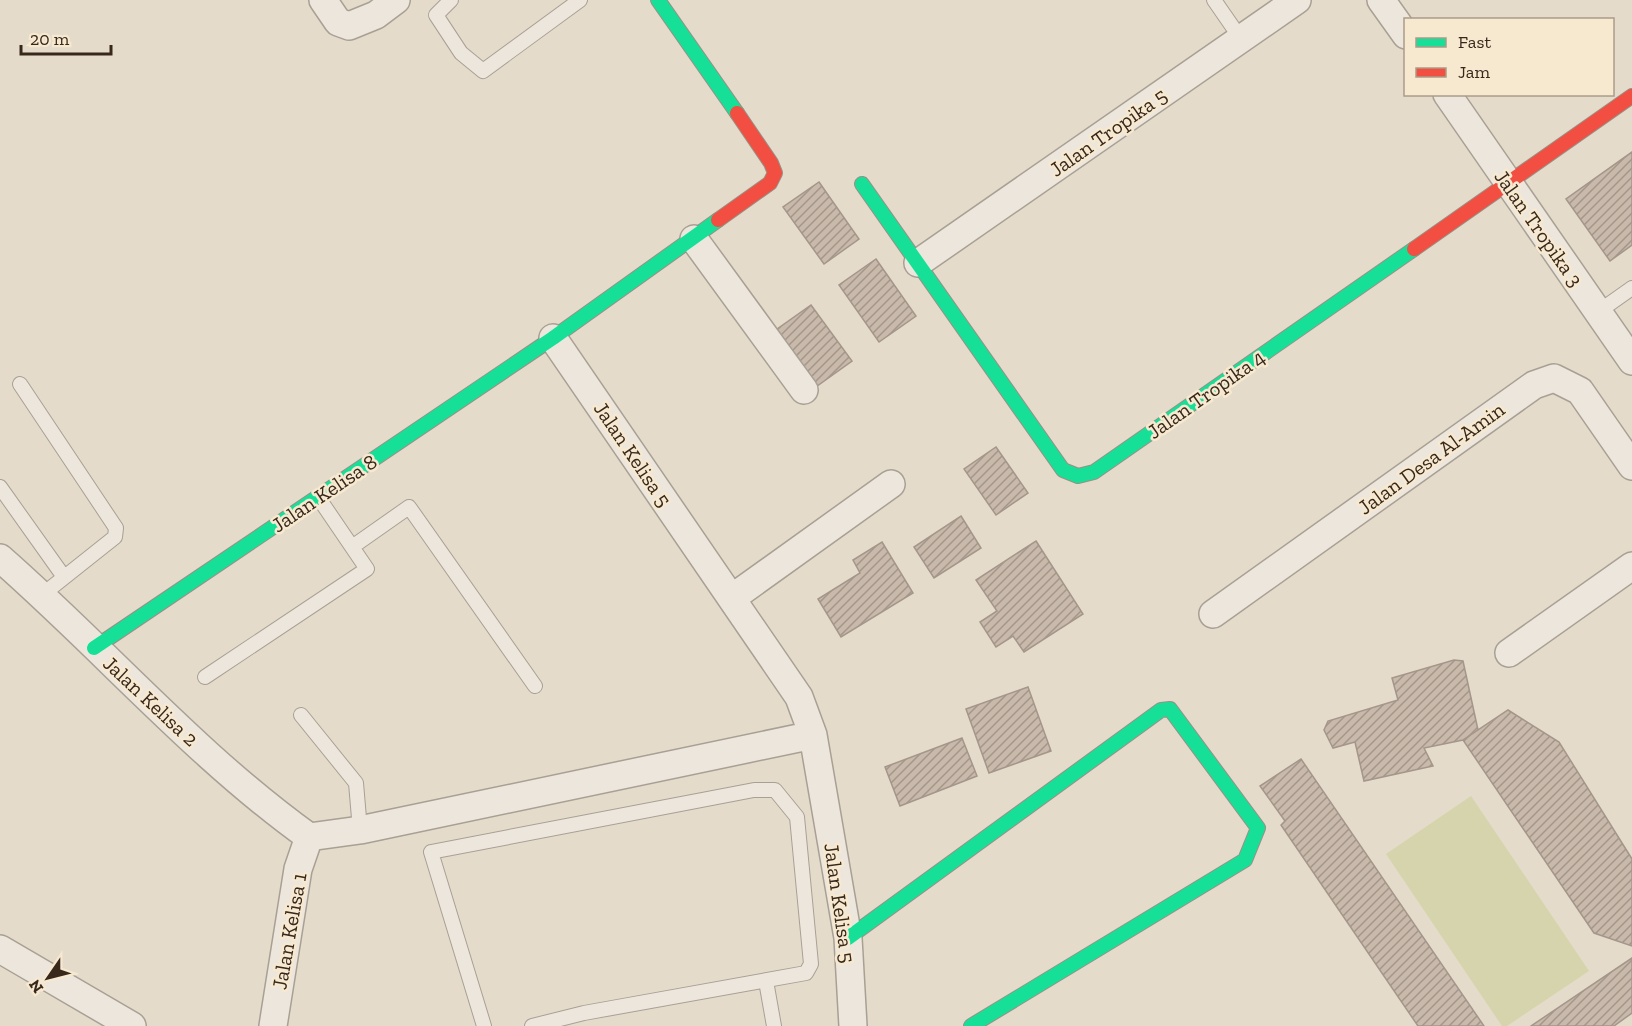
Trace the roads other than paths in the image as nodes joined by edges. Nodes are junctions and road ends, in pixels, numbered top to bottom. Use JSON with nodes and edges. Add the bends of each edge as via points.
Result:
{"nodes":[{"id":1,"x":323,"y":0,"type":"edge"},
{"id":2,"x":396,"y":0,"type":"edge"},
{"id":3,"x":451,"y":0,"type":"edge"},
{"id":4,"x":580,"y":0,"type":"edge"},
{"id":5,"x":658,"y":0,"type":"edge"},
{"id":6,"x":1214,"y":0,"type":"edge"},
{"id":7,"x":1297,"y":0,"type":"edge"},
{"id":8,"x":1381,"y":0,"type":"edge"},
{"id":9,"x":1404,"y":32,"type":"edge"},
{"id":10,"x":1241,"y":39,"type":"junction"},
{"id":11,"x":1448,"y":96,"type":"edge"},
{"id":12,"x":1632,"y":96,"type":"edge"},
{"id":13,"x":1509,"y":183,"type":"junction"},
{"id":14,"x":862,"y":184,"type":"dead end"},
{"id":15,"x":694,"y":239,"type":"junction"},
{"id":16,"x":918,"y":263,"type":"junction"},
{"id":17,"x":1632,"y":288,"type":"edge"},
{"id":18,"x":1598,"y":312,"type":"junction"},
{"id":19,"x":553,"y":338,"type":"junction"},
{"id":20,"x":1632,"y":361,"type":"edge"},
{"id":21,"x":20,"y":384,"type":"dead end"},
{"id":22,"x":804,"y":390,"type":"dead end"},
{"id":23,"x":1632,"y":466,"type":"edge"},
{"id":24,"x":891,"y":484,"type":"dead end"},
{"id":25,"x":0,"y":487,"type":"edge"},
{"id":26,"x":318,"y":497,"type":"junction"},
{"id":27,"x":352,"y":547,"type":"junction"},
{"id":28,"x":0,"y":558,"type":"edge"},
{"id":29,"x":1632,"y":566,"type":"edge"},
{"id":30,"x":64,"y":577,"type":"junction"},
{"id":31,"x":42,"y":595,"type":"junction"},
{"id":32,"x":732,"y":598,"type":"junction"},
{"id":33,"x":1214,"y":614,"type":"dead end"},
{"id":34,"x":94,"y":648,"type":"junction"},
{"id":35,"x":1509,"y":653,"type":"dead end"},
{"id":36,"x":204,"y":677,"type":"dead end"},
{"id":37,"x":535,"y":686,"type":"dead end"},
{"id":38,"x":301,"y":715,"type":"dead end"},
{"id":39,"x":813,"y":735,"type":"junction"},
{"id":40,"x":360,"y":830,"type":"junction"},
{"id":41,"x":309,"y":837,"type":"junction"},
{"id":42,"x":848,"y":938,"type":"junction"},
{"id":43,"x":0,"y":949,"type":"edge"},
{"id":44,"x":766,"y":981,"type":"junction"},
{"id":45,"x":585,"y":1020,"type":"edge"},
{"id":46,"x":132,"y":1026,"type":"edge"},
{"id":47,"x":273,"y":1026,"type":"edge"},
{"id":48,"x":483,"y":1026,"type":"edge"},
{"id":49,"x":532,"y":1026,"type":"edge"},
{"id":50,"x":774,"y":1026,"type":"edge"},
{"id":51,"x":853,"y":1026,"type":"edge"},
{"id":52,"x":970,"y":1026,"type":"edge"}],
"edges":[{"from":1,"to":2,"type":"street","via":[[338,22],[350,26],[376,15]]},
{"from":3,"to":4,"type":"lane","via":[[436,15],[461,53],[483,70]]},
{"from":5,"to":15,"type":"street","via":[[775,173],[770,183]]},
{"from":6,"to":10,"type":"lane"},
{"from":7,"to":10,"type":"street","name":"Jalan Tropika 5"},
{"from":8,"to":9,"type":"street"},
{"from":10,"to":16,"type":"street","name":"Jalan Tropika 5"},
{"from":11,"to":13,"type":"street","name":"Jalan Tropika 3"},
{"from":12,"to":13,"type":"street","name":"Jalan Tropika 4"},
{"from":13,"to":16,"type":"street","name":"Jalan Tropika 4","via":[[1094,472],[1078,476],[1063,470]]},
{"from":13,"to":18,"type":"street","name":"Jalan Tropika 3"},
{"from":14,"to":16,"type":"street","name":"Jalan Tropika 4"},
{"from":15,"to":19,"type":"street"},
{"from":15,"to":22,"type":"street"},
{"from":17,"to":18,"type":"lane"},
{"from":18,"to":20,"type":"street","name":"Jalan Tropika 3"},
{"from":19,"to":26,"type":"street","name":"Jalan Kelisa 8"},
{"from":19,"to":32,"type":"street","name":"Jalan Kelisa 5"},
{"from":21,"to":30,"type":"lane","via":[[116,528],[115,537]]},
{"from":23,"to":33,"type":"street","name":"Jalan Desa Al-Amin","via":[[1580,391],[1554,378],[1534,385]]},
{"from":24,"to":32,"type":"street"},
{"from":25,"to":30,"type":"lane"},
{"from":26,"to":27,"type":"lane"},
{"from":26,"to":34,"type":"street","name":"Jalan Kelisa 8"},
{"from":27,"to":36,"type":"lane","via":[[367,569]]},
{"from":27,"to":37,"type":"lane","via":[[409,507]]},
{"from":28,"to":31,"type":"street","name":"Jalan Kelisa 2"},
{"from":29,"to":35,"type":"street"},
{"from":30,"to":31,"type":"lane"},
{"from":31,"to":34,"type":"street","name":"Jalan Kelisa 2"},
{"from":32,"to":39,"type":"street","name":"Jalan Kelisa 5","via":[[799,697]]},
{"from":34,"to":41,"type":"street","name":"Jalan Kelisa 2","via":[[239,782]]},
{"from":38,"to":40,"type":"lane","via":[[356,783]]},
{"from":39,"to":40,"type":"street"},
{"from":39,"to":42,"type":"street","name":"Jalan Kelisa 5"},
{"from":40,"to":41,"type":"street"},
{"from":41,"to":47,"type":"street","name":"Jalan Kelisa 1","via":[[298,869]]},
{"from":42,"to":51,"type":"street","name":"Jalan Kelisa 5"},
{"from":42,"to":52,"type":"street","via":[[1161,710],[1170,709],[1258,828],[1245,860]]},
{"from":43,"to":46,"type":"street"},
{"from":44,"to":45,"type":"lane"},
{"from":44,"to":48,"type":"lane","via":[[806,973],[811,964],[797,817],[775,790],[754,790],[431,852]]},
{"from":44,"to":50,"type":"lane"},
{"from":45,"to":49,"type":"lane"}]}
